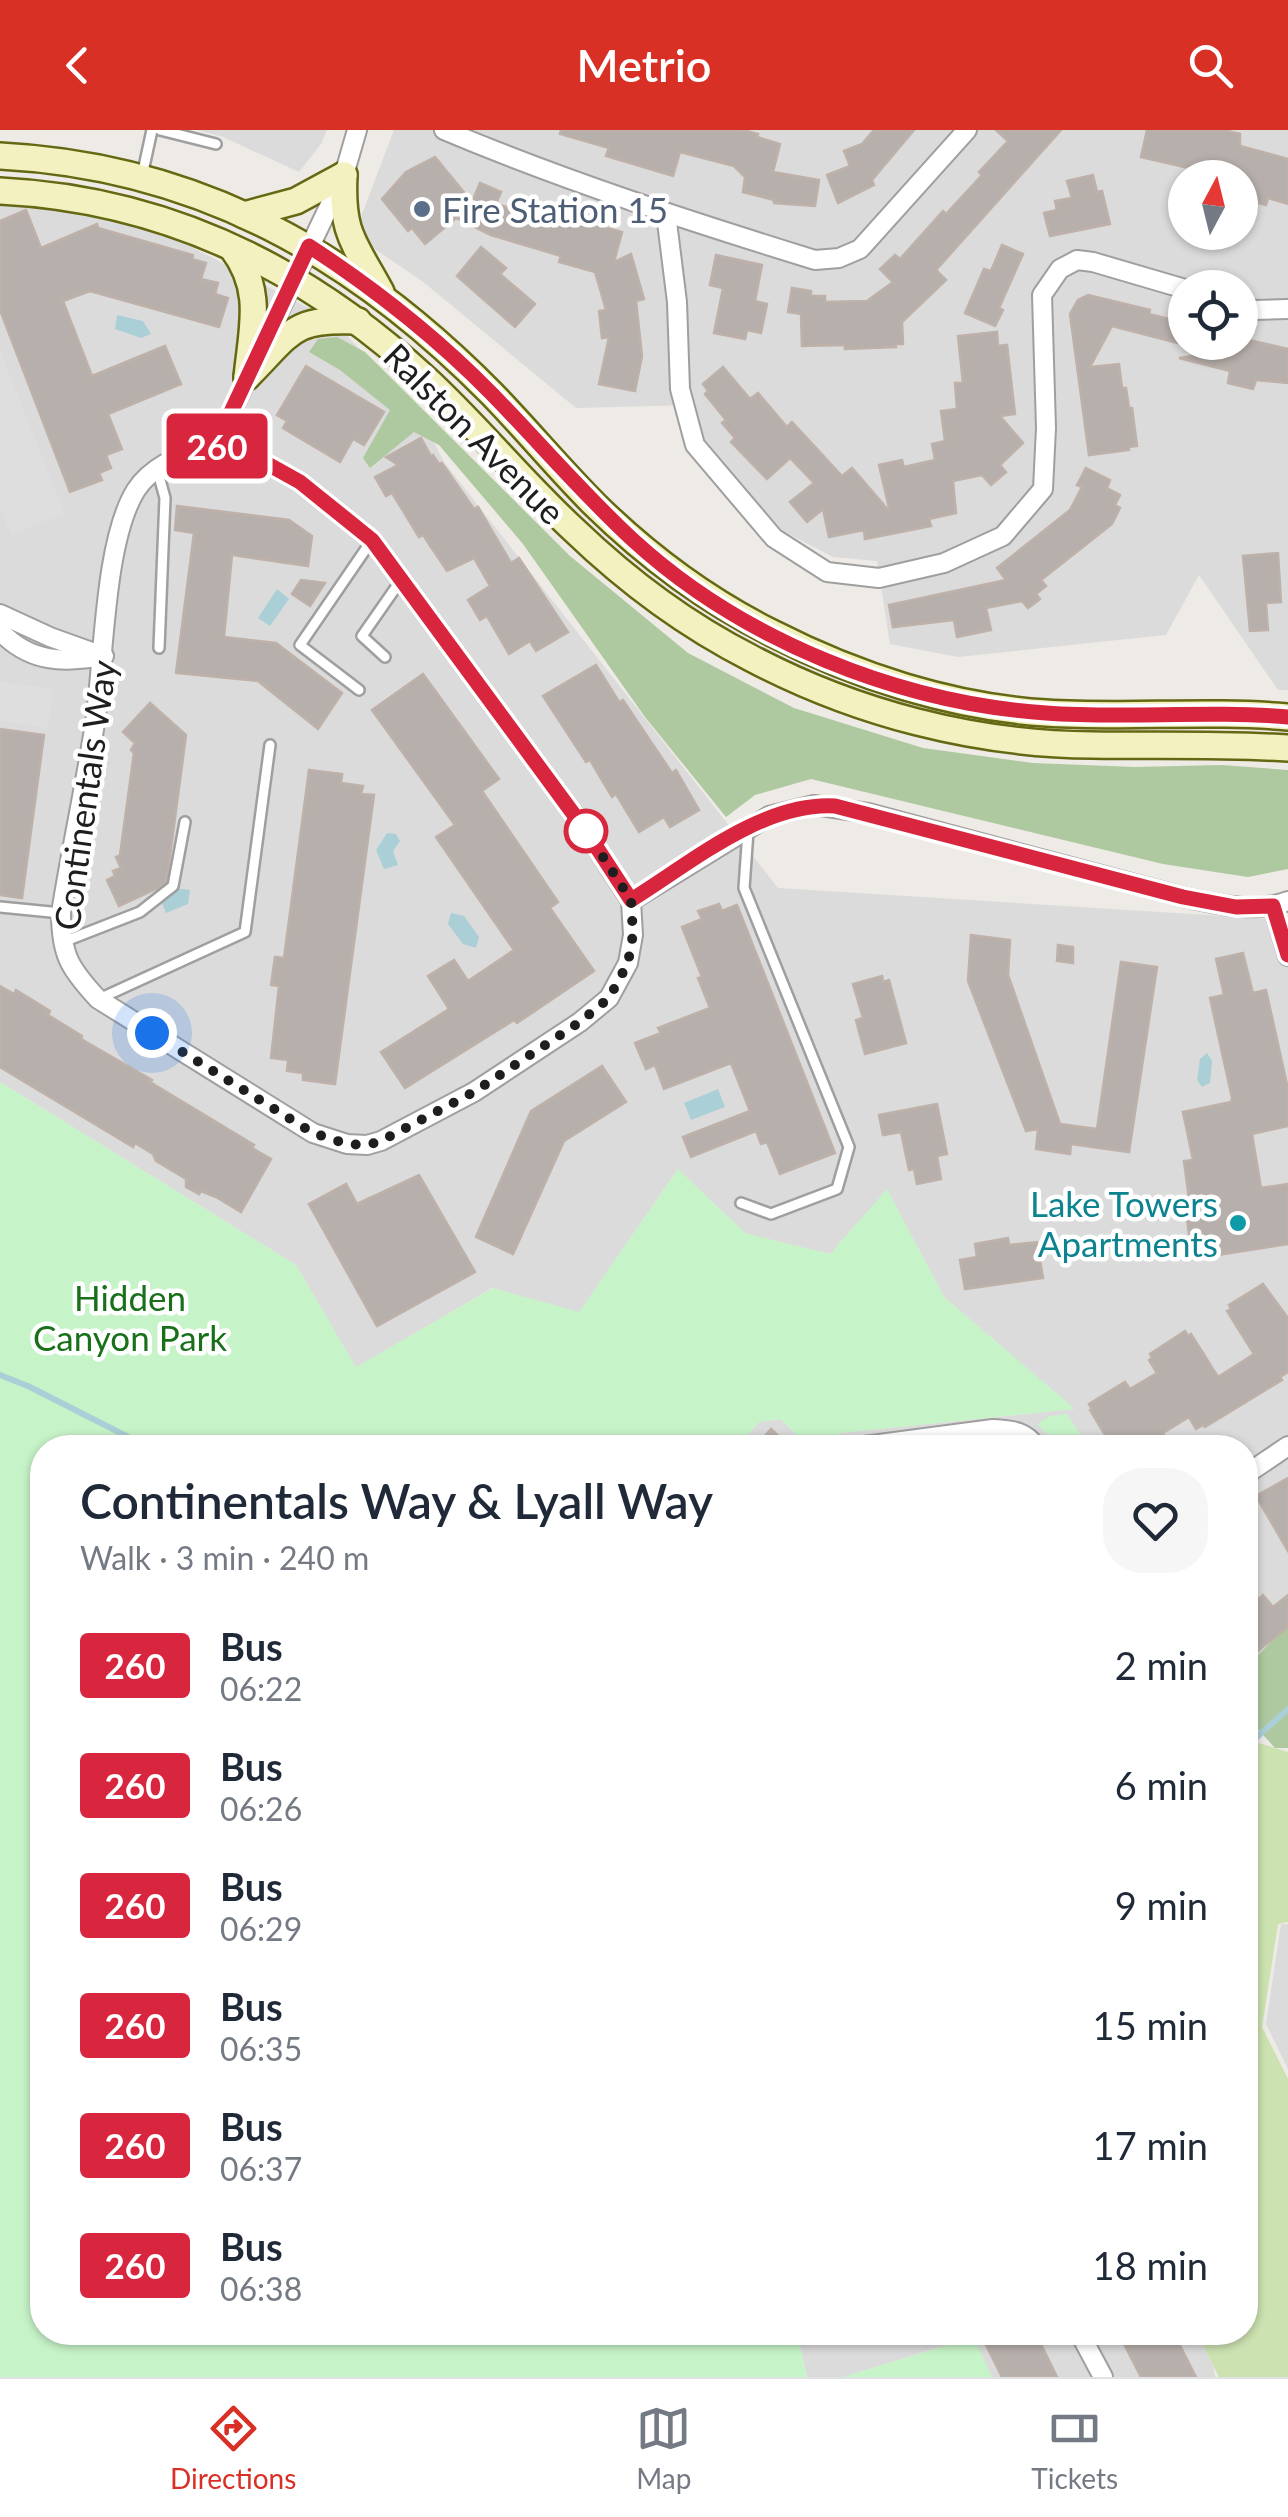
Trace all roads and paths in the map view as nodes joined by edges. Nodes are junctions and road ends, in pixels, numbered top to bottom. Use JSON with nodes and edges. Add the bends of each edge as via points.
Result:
{"nodes":[{"id":1,"x":156,"y":130,"type":"edge"},
{"id":2,"x":357,"y":130,"type":"edge"},
{"id":3,"x":444,"y":130,"type":"edge"},
{"id":4,"x":967,"y":130,"type":"edge"},
{"id":5,"x":216,"y":144,"type":"dead end"},
{"id":6,"x":0,"y":156,"type":"edge"},
{"id":7,"x":344,"y":175,"type":"junction"},
{"id":8,"x":142,"y":178,"type":"junction"},
{"id":9,"x":0,"y":191,"type":"edge"},
{"id":10,"x":244,"y":214,"type":"junction"},
{"id":11,"x":666,"y":214,"type":"junction"},
{"id":12,"x":309,"y":246,"type":"junction"},
{"id":13,"x":232,"y":248,"type":"junction"},
{"id":14,"x":294,"y":278,"type":"junction"},
{"id":15,"x":1168,"y":283,"type":"edge"},
{"id":16,"x":383,"y":297,"type":"junction"},
{"id":17,"x":1288,"y":309,"type":"edge"},
{"id":18,"x":1258,"y":310,"type":"edge"},
{"id":19,"x":358,"y":321,"type":"junction"},
{"id":20,"x":247,"y":376,"type":"junction"},
{"id":21,"x":215,"y":446,"type":"junction"},
{"id":22,"x":157,"y":469,"type":"junction"},
{"id":23,"x":372,"y":540,"type":"junction"},
{"id":24,"x":401,"y":580,"type":"junction"},
{"id":25,"x":0,"y":614,"type":"edge"},
{"id":26,"x":0,"y":630,"type":"edge"},
{"id":27,"x":159,"y":648,"type":"dead end"},
{"id":28,"x":104,"y":656,"type":"junction"},
{"id":29,"x":385,"y":657,"type":"dead end"},
{"id":30,"x":359,"y":690,"type":"dead end"},
{"id":31,"x":1288,"y":716,"type":"edge"},
{"id":32,"x":270,"y":745,"type":"dead end"},
{"id":33,"x":1288,"y":748,"type":"edge"},
{"id":34,"x":185,"y":822,"type":"dead end"},
{"id":35,"x":748,"y":828,"type":"junction"},
{"id":36,"x":631,"y":900,"type":"junction"},
{"id":37,"x":1281,"y":904,"type":"edge"},
{"id":38,"x":0,"y":907,"type":"edge"},
{"id":39,"x":61,"y":913,"type":"junction"},
{"id":40,"x":61,"y":943,"type":"junction"},
{"id":41,"x":1288,"y":956,"type":"edge"},
{"id":42,"x":98,"y":999,"type":"junction"},
{"id":43,"x":741,"y":1203,"type":"dead end"},
{"id":44,"x":953,"y":1435,"type":"edge"},
{"id":45,"x":1022,"y":1435,"type":"edge"},
{"id":46,"x":1288,"y":1446,"type":"edge"},
{"id":47,"x":1258,"y":1466,"type":"edge"},
{"id":48,"x":1086,"y":2345,"type":"edge"},
{"id":49,"x":1103,"y":2377,"type":"edge"}],
"edges":[{"from":1,"to":5,"type":"lane"},
{"from":1,"to":8,"type":"lane"},
{"from":2,"to":7,"type":"street"},
{"from":3,"to":11,"type":"street"},
{"from":4,"to":11,"type":"street","via":[[860,249],[839,258],[815,260]]},
{"from":6,"to":8,"type":"main road","name":"Ralston Avenue"},
{"from":7,"to":10,"type":"main road","via":[[296,201]]},
{"from":7,"to":12,"type":"street"},
{"from":7,"to":16,"type":"main road","via":[[342,212],[350,240]]},
{"from":8,"to":10,"type":"main road","name":"Ralston Avenue"},
{"from":9,"to":13,"type":"main road","name":"Ralston Avenue","via":[[84,198]]},
{"from":10,"to":12,"type":"main road","name":"Ralston Avenue"},
{"from":11,"to":15,"type":"street","via":[[680,388],[696,446],[774,538],[827,572],[879,578],[944,563],[1003,536],[1043,489],[1042,295],[1060,270],[1082,260]]},
{"from":12,"to":14,"type":"street"},
{"from":12,"to":16,"type":"main road","name":"Ralston Avenue"},
{"from":13,"to":14,"type":"main road","name":"Ralston Avenue"},
{"from":13,"to":20,"type":"main road","via":[[253,293]]},
{"from":14,"to":19,"type":"main road","name":"Ralston Avenue"},
{"from":14,"to":20,"type":"street"},
{"from":16,"to":31,"type":"main road","name":"Ralston Avenue","via":[[454,358],[638,544],[724,606],[815,654],[906,687],[998,707],[1091,715]]},
{"from":17,"to":18,"type":"street"},
{"from":19,"to":20,"type":"main road","via":[[310,321],[295,328]]},
{"from":19,"to":33,"type":"main road","name":"Ralston Avenue","via":[[428,380],[616,568],[702,630],[799,682],[892,715],[991,736]]},
{"from":20,"to":21,"type":"street"},
{"from":21,"to":22,"type":"street"},
{"from":21,"to":23,"type":"street","via":[[257,458],[300,482]]},
{"from":22,"to":27,"type":"lane","via":[[166,498]]},
{"from":22,"to":28,"type":"street","name":"Continentals Way","via":[[137,489],[115,547]]},
{"from":23,"to":24,"type":"street"},
{"from":23,"to":30,"type":"lane","via":[[300,645]]},
{"from":24,"to":29,"type":"lane","via":[[362,636]]},
{"from":24,"to":36,"type":"street"},
{"from":25,"to":28,"type":"street"},
{"from":26,"to":28,"type":"street","via":[[24,649],[58,662]]},
{"from":28,"to":39,"type":"street","name":"Continentals Way"},
{"from":32,"to":42,"type":"lane","via":[[245,932]]},
{"from":34,"to":40,"type":"lane","via":[[173,886],[140,912]]},
{"from":35,"to":36,"type":"street"},
{"from":35,"to":37,"type":"street","via":[[794,808],[835,806],[1183,897],[1236,907]]},
{"from":35,"to":43,"type":"lane","via":[[744,888],[848,1147],[838,1189],[771,1214]]},
{"from":36,"to":42,"type":"street","name":"Continentals Way","via":[[628,963],[609,998],[474,1092],[368,1145],[313,1133]]},
{"from":37,"to":41,"type":"street"},
{"from":38,"to":39,"type":"lane"},
{"from":39,"to":40,"type":"street","name":"Continentals Way"},
{"from":40,"to":42,"type":"street","name":"Continentals Way","via":[[73,972]]},
{"from":44,"to":45,"type":"street"},
{"from":46,"to":47,"type":"street"},
{"from":48,"to":49,"type":"street"}]}
